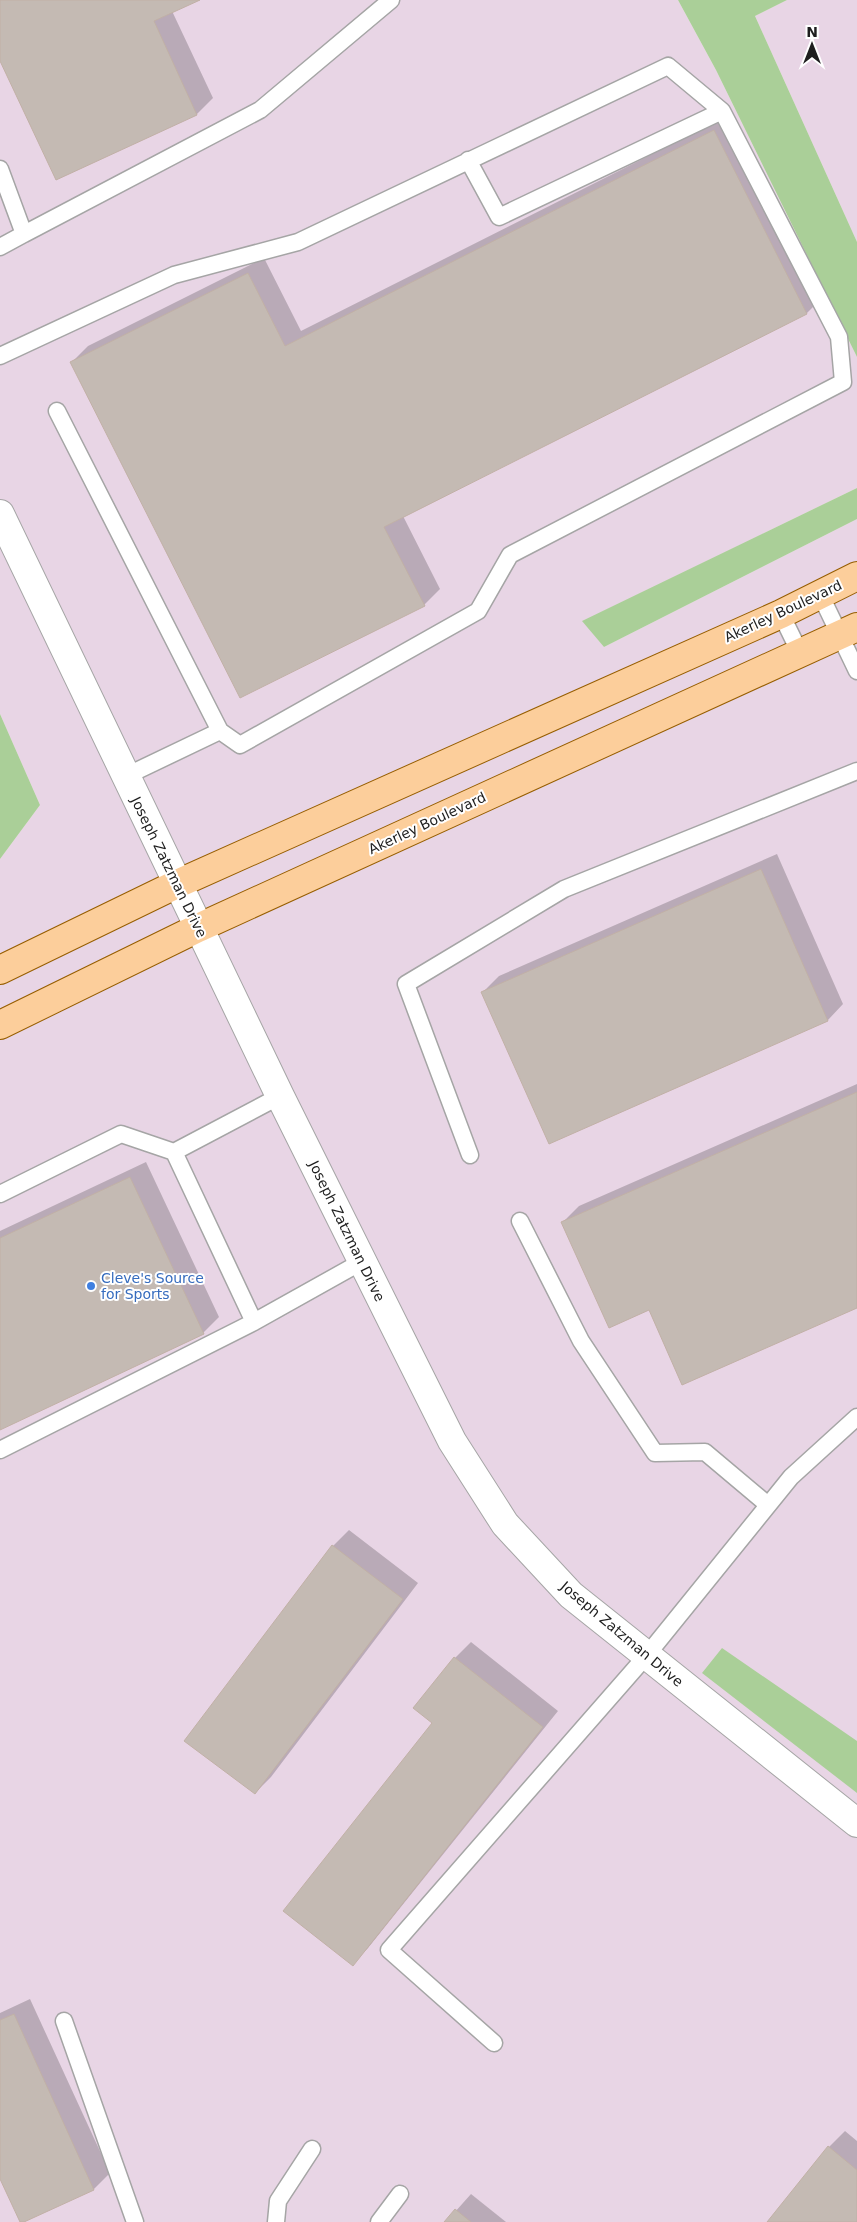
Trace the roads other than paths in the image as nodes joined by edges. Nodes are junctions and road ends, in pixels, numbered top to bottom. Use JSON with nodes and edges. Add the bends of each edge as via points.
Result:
{"nodes":[{"id":1,"x":391,"y":0,"type":"edge"},
{"id":2,"x":722,"y":111,"type":"junction"},
{"id":3,"x":468,"y":160,"type":"junction"},
{"id":4,"x":0,"y":169,"type":"edge"},
{"id":5,"x":24,"y":234,"type":"junction"},
{"id":6,"x":0,"y":247,"type":"edge"},
{"id":7,"x":0,"y":356,"type":"edge"},
{"id":8,"x":57,"y":411,"type":"dead end"},
{"id":9,"x":0,"y":514,"type":"edge"},
{"id":10,"x":857,"y":576,"type":"edge"},
{"id":11,"x":820,"y":594,"type":"junction"},
{"id":12,"x":781,"y":614,"type":"junction"},
{"id":13,"x":848,"y":631,"type":"edge"},
{"id":14,"x":800,"y":654,"type":"junction"},
{"id":15,"x":857,"y":671,"type":"edge"},
{"id":16,"x":220,"y":731,"type":"junction"},
{"id":17,"x":857,"y":771,"type":"edge"},
{"id":18,"x":126,"y":776,"type":"junction"},
{"id":19,"x":177,"y":884,"type":"junction"},
{"id":20,"x":198,"y":928,"type":"junction"},
{"id":21,"x":0,"y":970,"type":"edge"},
{"id":22,"x":0,"y":1025,"type":"edge"},
{"id":23,"x":280,"y":1096,"type":"junction"},
{"id":24,"x":174,"y":1152,"type":"junction"},
{"id":25,"x":470,"y":1155,"type":"dead end"},
{"id":26,"x":0,"y":1194,"type":"edge"},
{"id":27,"x":520,"y":1221,"type":"dead end"},
{"id":28,"x":362,"y":1261,"type":"junction"},
{"id":29,"x":254,"y":1322,"type":"junction"},
{"id":30,"x":857,"y":1417,"type":"edge"},
{"id":31,"x":0,"y":1450,"type":"edge"},
{"id":32,"x":768,"y":1505,"type":"junction"},
{"id":33,"x":646,"y":1655,"type":"junction"},
{"id":34,"x":857,"y":1823,"type":"edge"},
{"id":35,"x":64,"y":2021,"type":"dead end"},
{"id":36,"x":494,"y":2044,"type":"dead end"},
{"id":37,"x":312,"y":2149,"type":"dead end"},
{"id":38,"x":400,"y":2194,"type":"dead end"},
{"id":39,"x":135,"y":2222,"type":"edge"},
{"id":40,"x":276,"y":2222,"type":"edge"},
{"id":41,"x":379,"y":2222,"type":"edge"}],
"edges":[{"from":1,"to":5,"type":"lane","via":[[260,110]]},
{"from":2,"to":3,"type":"lane","via":[[668,66]]},
{"from":2,"to":3,"type":"lane","via":[[499,217]]},
{"from":2,"to":16,"type":"lane","via":[[839,337],[843,382],[510,555],[478,611],[240,745]]},
{"from":3,"to":7,"type":"lane","via":[[298,242],[174,275]]},
{"from":4,"to":5,"type":"lane"},
{"from":5,"to":6,"type":"lane"},
{"from":8,"to":16,"type":"lane"},
{"from":9,"to":18,"type":"street","name":"Joseph Zatzman Drive"},
{"from":10,"to":11,"type":"main road","name":"Akerley Boulevard"},
{"from":11,"to":12,"type":"main road","name":"Akerley Boulevard"},
{"from":11,"to":13,"type":"lane"},
{"from":12,"to":14,"type":"lane"},
{"from":12,"to":19,"type":"main road","name":"Akerley Boulevard"},
{"from":13,"to":14,"type":"main road","name":"Akerley Boulevard"},
{"from":13,"to":15,"type":"lane"},
{"from":14,"to":20,"type":"main road","name":"Akerley Boulevard"},
{"from":16,"to":18,"type":"lane"},
{"from":17,"to":25,"type":"lane","via":[[564,888],[406,984]]},
{"from":18,"to":19,"type":"street","name":"Joseph Zatzman Drive"},
{"from":19,"to":20,"type":"street","name":"Joseph Zatzman Drive"},
{"from":19,"to":21,"type":"main road","name":"Akerley Boulevard"},
{"from":20,"to":22,"type":"main road","name":"Akerley Boulevard"},
{"from":20,"to":23,"type":"street","name":"Joseph Zatzman Drive"},
{"from":23,"to":24,"type":"lane"},
{"from":23,"to":28,"type":"street","name":"Joseph Zatzman Drive"},
{"from":24,"to":26,"type":"lane","via":[[121,1134]]},
{"from":24,"to":29,"type":"lane"},
{"from":27,"to":32,"type":"lane","via":[[582,1341],[655,1453],[705,1452]]},
{"from":28,"to":29,"type":"lane"},
{"from":28,"to":33,"type":"street","name":"Joseph Zatzman Drive","via":[[452,1441],[505,1524],[571,1595]]},
{"from":29,"to":31,"type":"lane"},
{"from":30,"to":32,"type":"lane","via":[[791,1477]]},
{"from":32,"to":33,"type":"lane"},
{"from":33,"to":34,"type":"street","name":"Joseph Zatzman Drive"},
{"from":33,"to":36,"type":"lane","via":[[389,1950]]},
{"from":35,"to":39,"type":"lane"},
{"from":37,"to":40,"type":"lane","via":[[278,2201]]},
{"from":38,"to":41,"type":"lane"}]}
